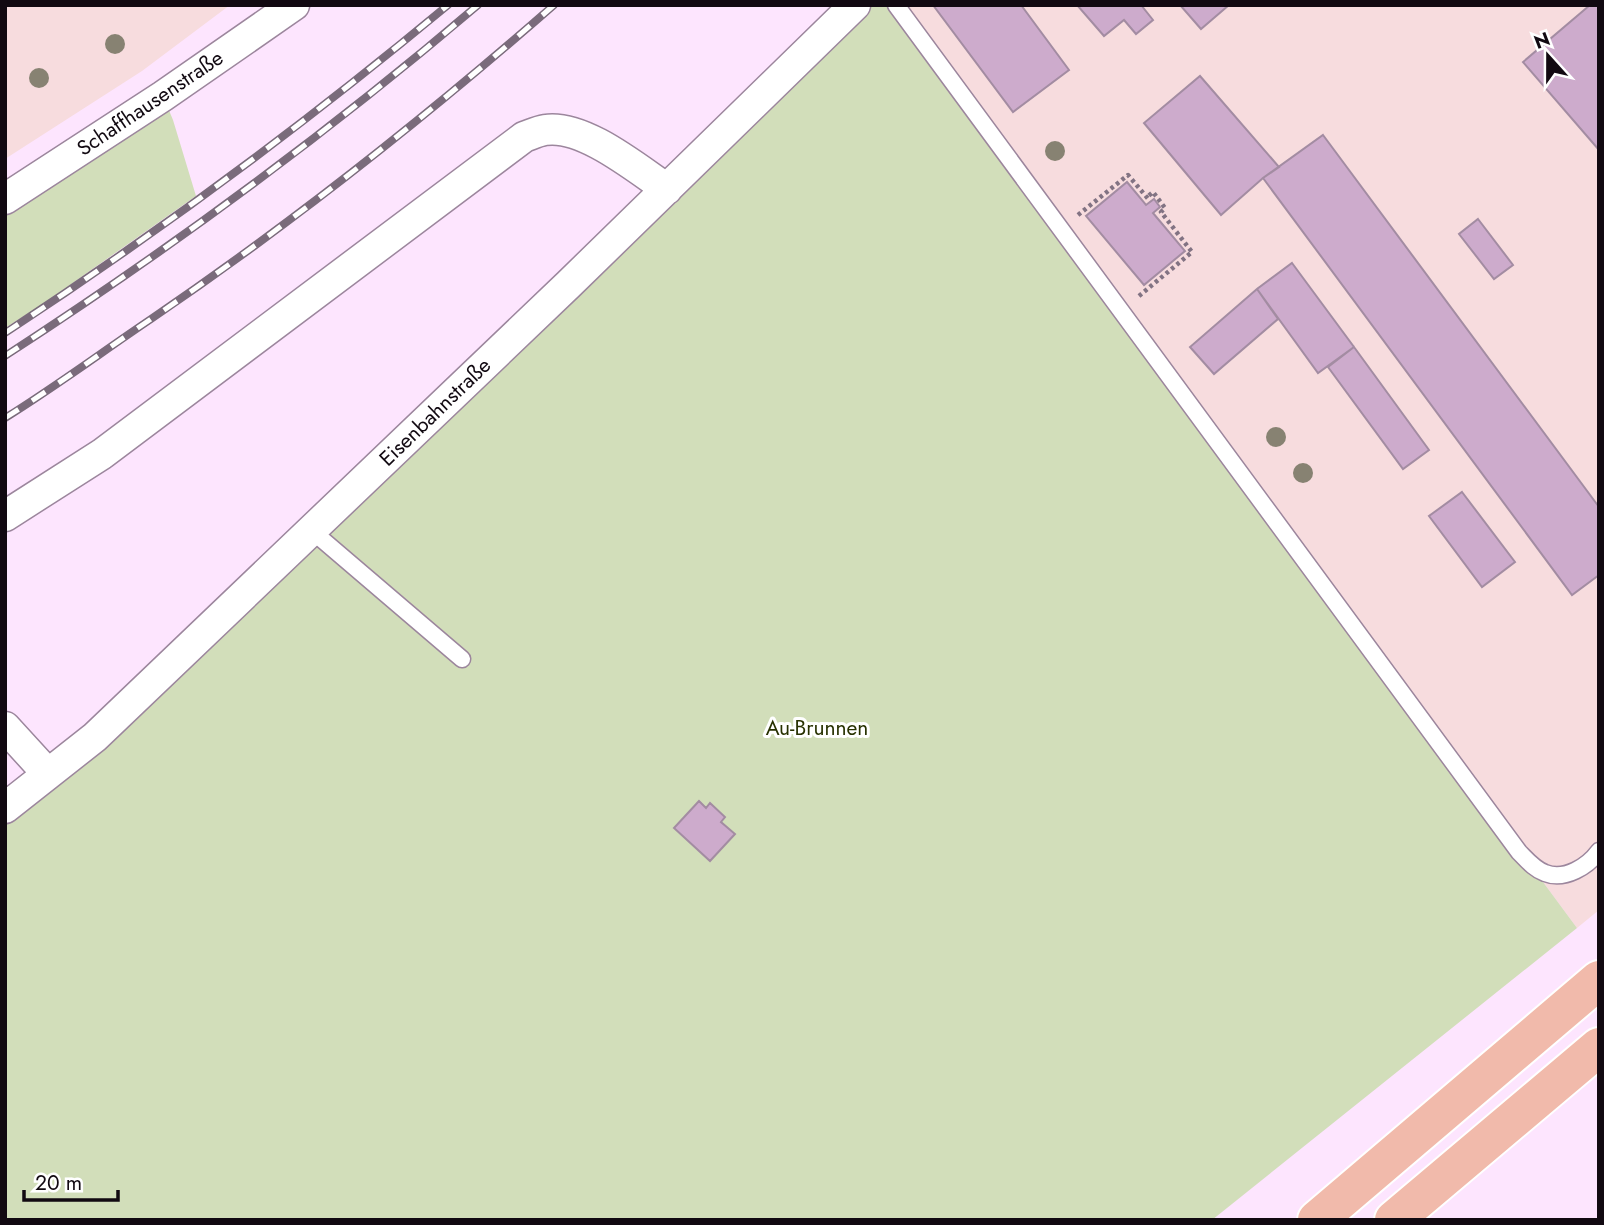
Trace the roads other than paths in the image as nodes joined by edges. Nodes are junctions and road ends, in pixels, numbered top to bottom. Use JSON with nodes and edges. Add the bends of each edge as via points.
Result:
{"nodes":[{"id":1,"x":294,"y":5,"type":"edge"},
{"id":2,"x":855,"y":5,"type":"edge"},
{"id":3,"x":896,"y":5,"type":"edge"},
{"id":4,"x":667,"y":189,"type":"junction"},
{"id":5,"x":5,"y":199,"type":"edge"},
{"id":6,"x":5,"y":516,"type":"edge"},
{"id":7,"x":311,"y":530,"type":"junction"},
{"id":8,"x":462,"y":659,"type":"dead end"},
{"id":9,"x":5,"y":727,"type":"edge"},
{"id":10,"x":48,"y":774,"type":"junction"},
{"id":11,"x":5,"y":808,"type":"edge"},
{"id":12,"x":1599,"y":850,"type":"edge"},
{"id":13,"x":1599,"y":980,"type":"edge"},
{"id":14,"x":1599,"y":1047,"type":"edge"},
{"id":15,"x":1317,"y":1220,"type":"edge"},
{"id":16,"x":1394,"y":1220,"type":"edge"}],
"edges":[{"from":1,"to":5,"type":"street","name":"Schaffhausenstraße"},
{"from":2,"to":4,"type":"street","name":"Eisenbahnstraße"},
{"from":3,"to":12,"type":"lane","via":[[1519,852],[1530,864],[1555,876],[1591,862]]},
{"from":4,"to":6,"type":"street","via":[[574,132],[543,130],[524,137],[102,454]]},
{"from":4,"to":7,"type":"street","name":"Eisenbahnstraße"},
{"from":7,"to":8,"type":"lane"},
{"from":7,"to":10,"type":"street","name":"Eisenbahnstraße","via":[[95,737]]},
{"from":9,"to":10,"type":"street"},
{"from":10,"to":11,"type":"street","name":"Eisenbahnstraße"},
{"from":13,"to":15,"type":"highway"},
{"from":14,"to":16,"type":"highway"}]}
